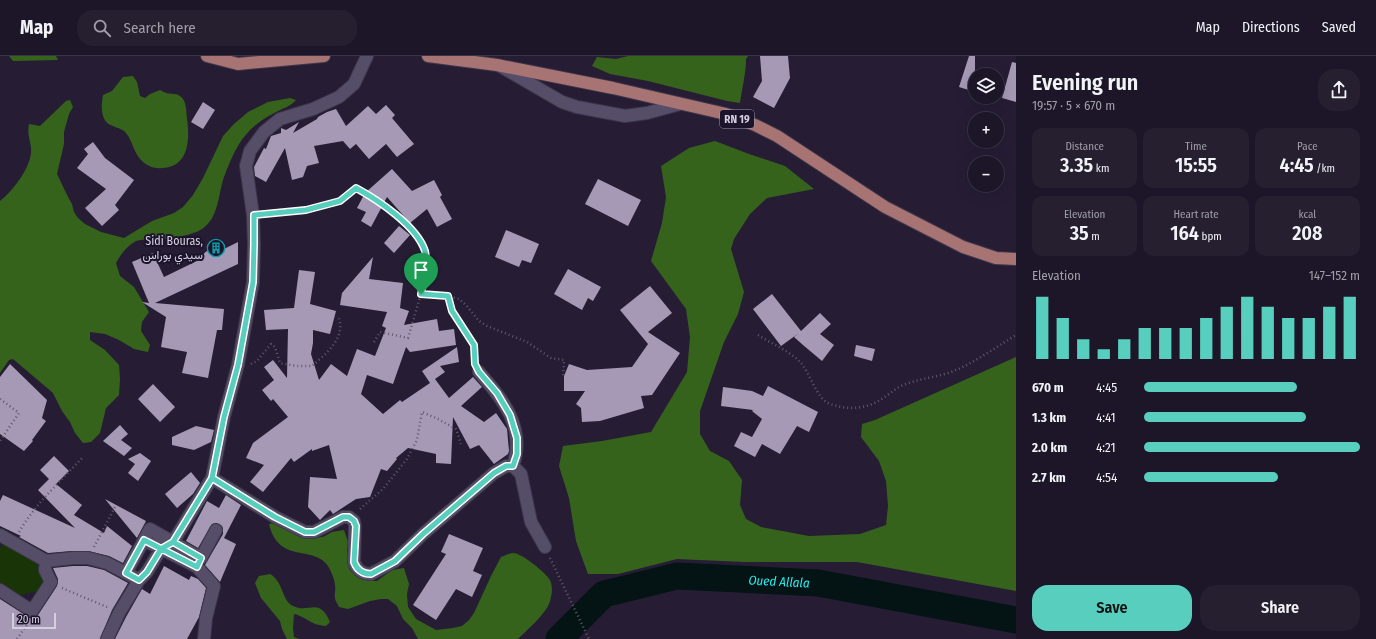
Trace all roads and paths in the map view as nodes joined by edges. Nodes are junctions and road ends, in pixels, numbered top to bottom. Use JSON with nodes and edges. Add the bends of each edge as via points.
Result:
{"nodes":[{"id":1,"x":207,"y":56,"type":"edge"},
{"id":2,"x":324,"y":56,"type":"edge"},
{"id":3,"x":367,"y":56,"type":"edge"},
{"id":4,"x":428,"y":56,"type":"edge"},
{"id":5,"x":497,"y":65,"type":"junction"},
{"id":6,"x":680,"y":104,"type":"junction"},
{"id":7,"x":254,"y":215,"type":"junction"},
{"id":8,"x":1016,"y":259,"type":"edge"},
{"id":9,"x":421,"y":294,"type":"junction"},
{"id":10,"x":448,"y":296,"type":"junction"},
{"id":11,"x":339,"y":318,"type":"dead end"},
{"id":12,"x":758,"y":335,"type":"dead end"},
{"id":13,"x":1016,"y":335,"type":"edge"},
{"id":14,"x":374,"y":342,"type":"dead end"},
{"id":15,"x":238,"y":365,"type":"junction"},
{"id":16,"x":479,"y":372,"type":"joint"},
{"id":17,"x":563,"y":378,"type":"dead end"},
{"id":18,"x":0,"y":399,"type":"edge"},
{"id":19,"x":0,"y":441,"type":"edge"},
{"id":20,"x":461,"y":444,"type":"dead end"},
{"id":21,"x":82,"y":458,"type":"dead end"},
{"id":22,"x":513,"y":466,"type":"junction"},
{"id":23,"x":212,"y":478,"type":"junction"},
{"id":24,"x":116,"y":505,"type":"dead end"},
{"id":25,"x":349,"y":517,"type":"junction"},
{"id":26,"x":216,"y":530,"type":"dead end"},
{"id":27,"x":4,"y":539,"type":"edge"},
{"id":28,"x":144,"y":540,"type":"junction"},
{"id":29,"x":173,"y":542,"type":"junction"},
{"id":30,"x":545,"y":548,"type":"joint"},
{"id":31,"x":161,"y":549,"type":"junction"},
{"id":32,"x":88,"y":558,"type":"junction"},
{"id":33,"x":46,"y":561,"type":"junction"},
{"id":34,"x":199,"y":562,"type":"junction"},
{"id":35,"x":126,"y":573,"type":"junction"},
{"id":36,"x":139,"y":580,"type":"junction"},
{"id":37,"x":51,"y":582,"type":"junction"},
{"id":38,"x":0,"y":590,"type":"edge"},
{"id":39,"x":32,"y":611,"type":"junction"},
{"id":40,"x":119,"y":613,"type":"junction"},
{"id":41,"x":17,"y":639,"type":"edge"},
{"id":42,"x":107,"y":639,"type":"edge"},
{"id":43,"x":204,"y":639,"type":"edge"},
{"id":44,"x":589,"y":639,"type":"edge"}],
"edges":[{"from":1,"to":2,"type":"main road","via":[[238,64]]},
{"from":3,"to":7,"type":"street","via":[[354,84],[338,97],[313,109],[280,119],[264,132],[250,151],[246,166]]},
{"from":4,"to":5,"type":"main road","number":"RN 19"},
{"from":5,"to":6,"type":"main road","number":"RN 19"},
{"from":5,"to":6,"type":"street","via":[[562,102],[577,107],[625,116]]},
{"from":6,"to":8,"type":"main road","number":"RN 19","via":[[726,114],[755,125],[777,136],[885,207],[963,248],[996,258]]},
{"from":7,"to":9,"type":"path","via":[[306,210],[340,201],[356,188],[385,206],[418,238],[425,252]]},
{"from":7,"to":15,"type":"street","via":[[253,282]]},
{"from":9,"to":10,"type":"path"},
{"from":9,"to":14,"type":"path","via":[[408,338],[380,332]]},
{"from":10,"to":16,"type":"path","via":[[452,311],[474,345],[475,364]]},
{"from":10,"to":17,"type":"path","via":[[459,299],[487,326],[527,342],[551,358],[564,360]]},
{"from":11,"to":15,"type":"path","via":[[341,329],[335,342],[312,366],[280,362],[275,347],[271,344],[257,361],[249,365]]},
{"from":12,"to":13,"type":"path","via":[[792,355],[802,364],[809,379],[827,403],[844,409],[872,404],[905,384],[955,371]]},
{"from":15,"to":23,"type":"street"},
{"from":16,"to":22,"type":"street","via":[[497,393],[510,415],[517,438],[517,454]]},
{"from":18,"to":19,"type":"path","via":[[19,413]]},
{"from":20,"to":25,"type":"path","via":[[456,429],[422,412],[417,440],[407,459],[384,489]]},
{"from":21,"to":27,"type":"path"},
{"from":22,"to":25,"type":"street","via":[[506,466],[494,473],[395,561],[375,573],[365,573],[356,567],[356,526]]},
{"from":22,"to":30,"type":"street","via":[[521,474],[531,522]]},
{"from":23,"to":25,"type":"street","via":[[275,517],[305,532],[314,532],[343,517]]},
{"from":23,"to":29,"type":"street"},
{"from":24,"to":32,"type":"path"},
{"from":26,"to":34,"type":"street"},
{"from":27,"to":33,"type":"street"},
{"from":28,"to":29,"type":"street","via":[[150,529]]},
{"from":28,"to":31,"type":"street"},
{"from":28,"to":35,"type":"street"},
{"from":29,"to":31,"type":"street"},
{"from":29,"to":34,"type":"street"},
{"from":30,"to":44,"type":"path"},
{"from":31,"to":34,"type":"street"},
{"from":31,"to":36,"type":"street"},
{"from":32,"to":33,"type":"street"},
{"from":32,"to":35,"type":"street","via":[[107,563]]},
{"from":33,"to":37,"type":"street","via":[[45,570]]},
{"from":34,"to":43,"type":"street","via":[[214,586]]},
{"from":35,"to":36,"type":"street"},
{"from":36,"to":40,"type":"street"},
{"from":37,"to":39,"type":"street"},
{"from":37,"to":40,"type":"path"},
{"from":38,"to":39,"type":"street"},
{"from":39,"to":41,"type":"path","via":[[32,617]]},
{"from":40,"to":42,"type":"street"}]}
